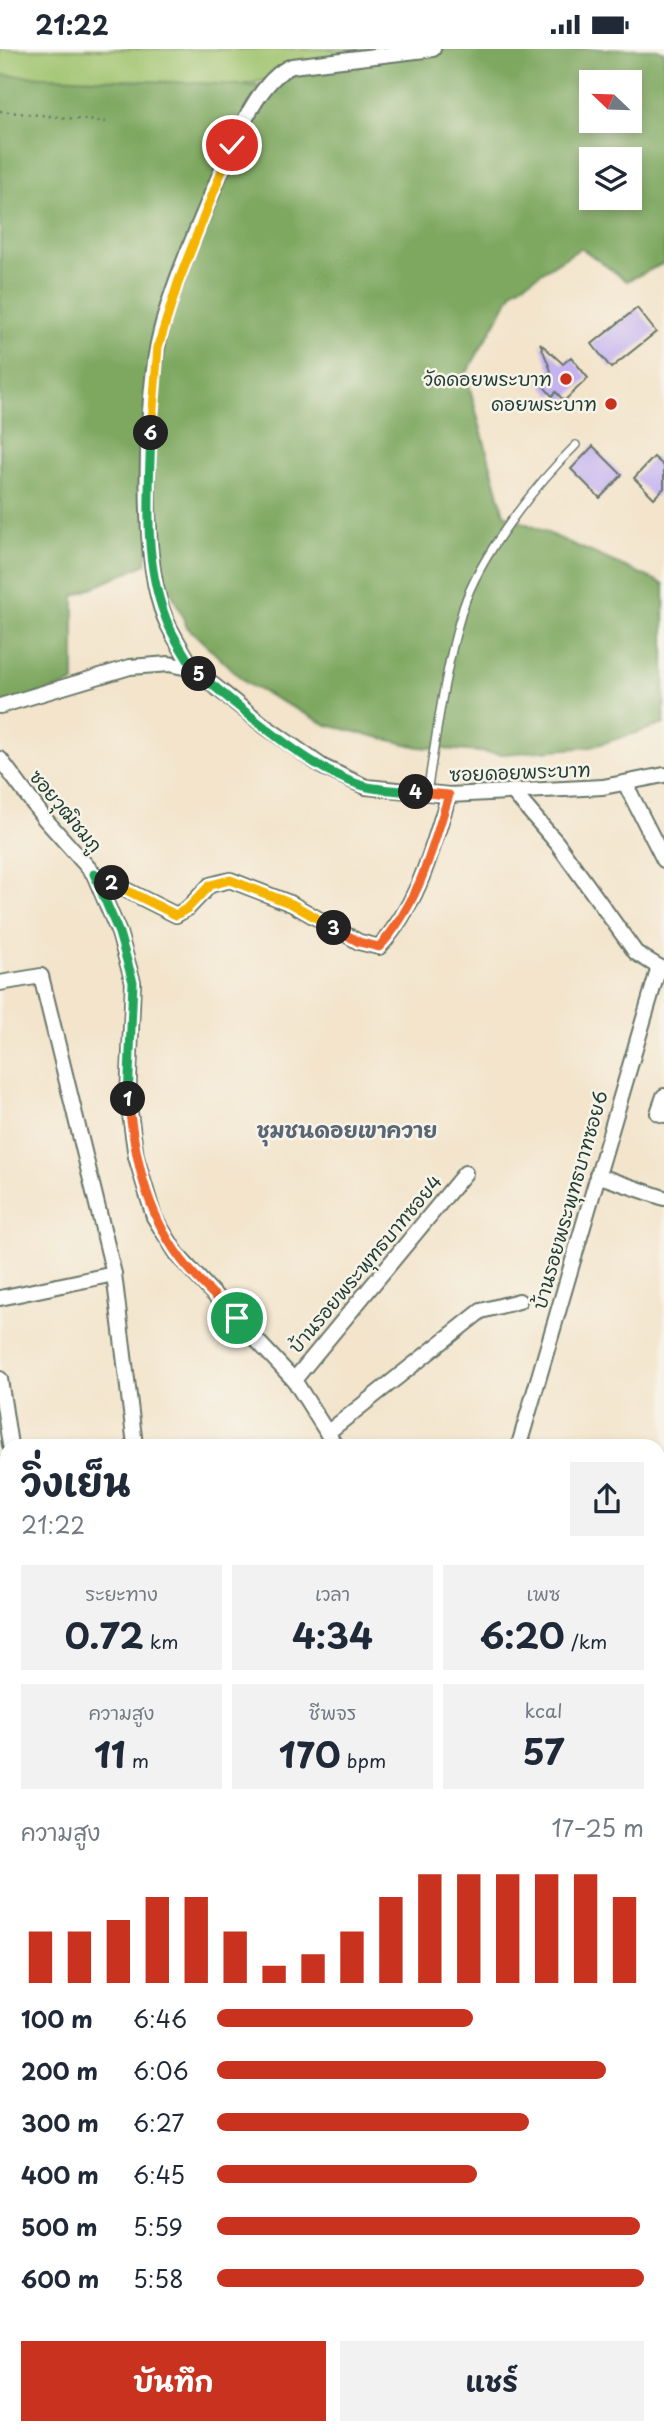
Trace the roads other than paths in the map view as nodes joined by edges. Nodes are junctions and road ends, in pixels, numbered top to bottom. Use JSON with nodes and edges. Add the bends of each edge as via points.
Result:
{"nodes":[{"id":1,"x":433,"y":49,"type":"edge"},
{"id":2,"x":576,"y":445,"type":"dead end"},
{"id":3,"x":193,"y":669,"type":"junction"},
{"id":4,"x":0,"y":706,"type":"edge"},
{"id":5,"x":0,"y":759,"type":"edge"},
{"id":6,"x":664,"y":775,"type":"edge"},
{"id":7,"x":625,"y":783,"type":"junction"},
{"id":8,"x":513,"y":792,"type":"junction"},
{"id":9,"x":427,"y":794,"type":"junction"},
{"id":10,"x":449,"y":795,"type":"junction"},
{"id":11,"x":664,"y":860,"type":"edge"},
{"id":12,"x":94,"y":874,"type":"junction"},
{"id":13,"x":662,"y":968,"type":"edge"},
{"id":14,"x":0,"y":983,"type":"edge"},
{"id":15,"x":664,"y":1096,"type":"edge"},
{"id":16,"x":664,"y":1115,"type":"edge"},
{"id":17,"x":465,"y":1173,"type":"dead end"},
{"id":18,"x":597,"y":1175,"type":"junction"},
{"id":19,"x":664,"y":1198,"type":"edge"},
{"id":20,"x":114,"y":1273,"type":"junction"},
{"id":21,"x":0,"y":1298,"type":"edge"},
{"id":22,"x":519,"y":1301,"type":"dead end"},
{"id":23,"x":0,"y":1379,"type":"edge"},
{"id":24,"x":294,"y":1380,"type":"junction"},
{"id":25,"x":327,"y":1433,"type":"junction"},
{"id":26,"x":9,"y":1439,"type":"edge"},
{"id":27,"x":134,"y":1439,"type":"edge"},
{"id":28,"x":331,"y":1439,"type":"edge"},
{"id":29,"x":521,"y":1439,"type":"edge"}],
"edges":[{"from":1,"to":3,"type":"street","via":[[281,70],[265,86],[232,145],[207,206],[158,347],[149,490],[152,571],[165,617]]},
{"from":2,"to":9,"type":"lane","via":[[523,505],[479,573],[464,606],[447,674]]},
{"from":3,"to":4,"type":"street","via":[[169,664],[130,667]]},
{"from":3,"to":9,"type":"street","name":"ซอยดอยพระบาท","via":[[323,767],[366,787]]},
{"from":5,"to":12,"type":"street","name":"ซอยวุฒิชมภู"},
{"from":6,"to":7,"type":"street","name":"ซอยดอยพระบาท"},
{"from":7,"to":8,"type":"street","name":"ซอยดอยพระบาท"},
{"from":7,"to":11,"type":"street"},
{"from":8,"to":10,"type":"street","name":"ซอยดอยพระบาท"},
{"from":8,"to":13,"type":"street","via":[[557,843],[636,954]]},
{"from":9,"to":10,"type":"street","name":"ซอยดอยพระบาท"},
{"from":10,"to":12,"type":"street","via":[[419,887],[396,928],[379,947],[359,942],[292,904],[230,880],[210,885],[176,915]]},
{"from":12,"to":24,"type":"street","name":"ซอยวุฒิชมภู","via":[[133,982],[128,1099],[136,1157],[155,1217],[179,1257]]},
{"from":13,"to":18,"type":"street","name":"บ้านรอยพระพุทธบาทซอย6"},
{"from":14,"to":20,"type":"street","via":[[41,976]]},
{"from":15,"to":16,"type":"street","via":[[658,1113]]},
{"from":17,"to":24,"type":"street","name":"บ้านรอยพระพุทธบาทซอย4"},
{"from":18,"to":19,"type":"street"},
{"from":18,"to":29,"type":"street","name":"บ้านรอยพระพุทธบาทซอย6"},
{"from":20,"to":21,"type":"street"},
{"from":20,"to":27,"type":"street"},
{"from":22,"to":25,"type":"street","via":[[481,1311]]},
{"from":23,"to":26,"type":"street"},
{"from":24,"to":25,"type":"street","name":"ซอยวุฒิชมภู"},
{"from":25,"to":28,"type":"street","name":"ซอยวุฒิชมภู"}]}
